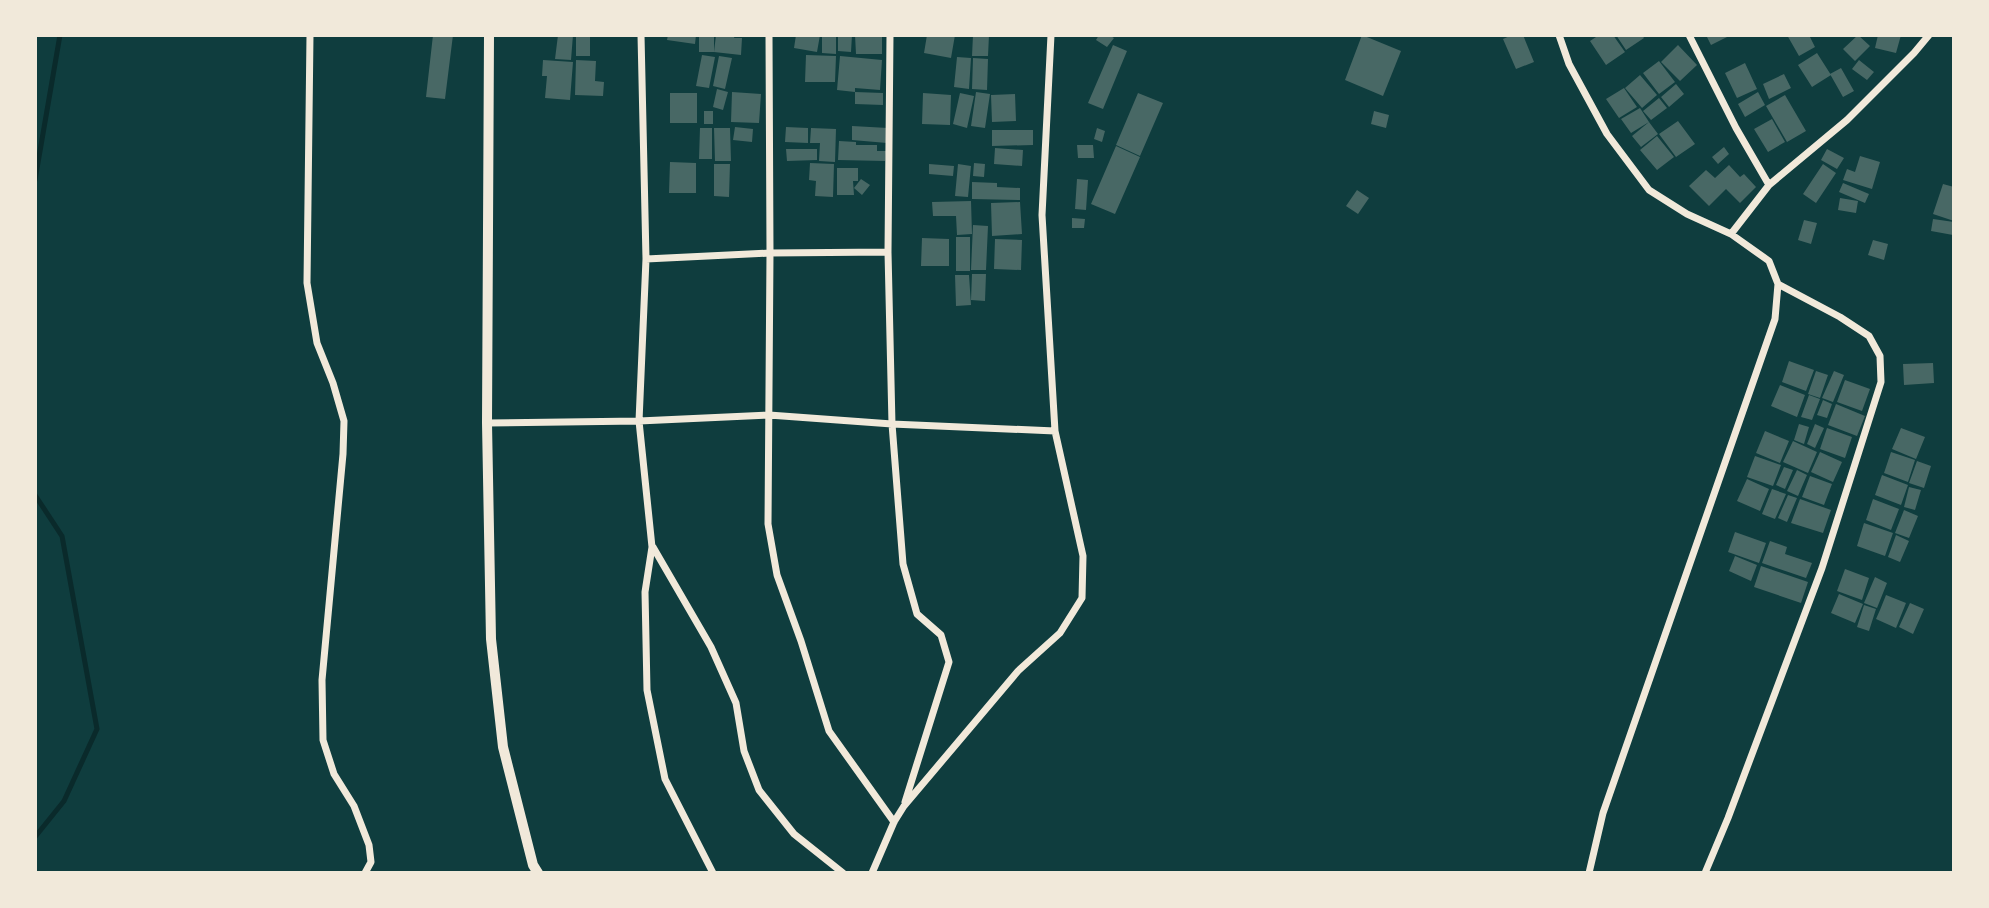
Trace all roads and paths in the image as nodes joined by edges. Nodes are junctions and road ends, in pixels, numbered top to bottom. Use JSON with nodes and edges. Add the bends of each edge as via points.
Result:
{"nodes":[{"id":1,"x":310,"y":35,"type":"edge"},
{"id":2,"x":489,"y":35,"type":"edge"},
{"id":3,"x":641,"y":35,"type":"edge"},
{"id":4,"x":769,"y":35,"type":"edge"},
{"id":5,"x":890,"y":35,"type":"edge"},
{"id":6,"x":1051,"y":35,"type":"edge"},
{"id":7,"x":1559,"y":35,"type":"edge"},
{"id":8,"x":1689,"y":35,"type":"edge"},
{"id":9,"x":1929,"y":35,"type":"edge"},
{"id":10,"x":1769,"y":185,"type":"junction"},
{"id":11,"x":1731,"y":234,"type":"junction"},
{"id":12,"x":888,"y":252,"type":"junction"},
{"id":13,"x":771,"y":253,"type":"junction"},
{"id":14,"x":646,"y":259,"type":"junction"},
{"id":15,"x":1779,"y":284,"type":"junction"},
{"id":16,"x":769,"y":415,"type":"junction"},
{"id":17,"x":639,"y":421,"type":"junction"},
{"id":18,"x":487,"y":423,"type":"junction"},
{"id":19,"x":892,"y":424,"type":"junction"},
{"id":20,"x":1055,"y":431,"type":"junction"},
{"id":21,"x":652,"y":547,"type":"junction"},
{"id":22,"x":904,"y":806,"type":"junction"},
{"id":23,"x":894,"y":822,"type":"junction"},
{"id":24,"x":365,"y":873,"type":"edge"},
{"id":25,"x":538,"y":873,"type":"edge"},
{"id":26,"x":713,"y":873,"type":"edge"},
{"id":27,"x":843,"y":873,"type":"edge"},
{"id":28,"x":872,"y":873,"type":"edge"},
{"id":29,"x":1589,"y":873,"type":"edge"},
{"id":30,"x":1705,"y":873,"type":"edge"}],
"edges":[{"from":1,"to":24,"type":"street","via":[[307,283],[317,343],[344,421],[322,680],[323,740],[334,775],[354,806],[369,845],[371,862]]},
{"from":2,"to":18,"type":"street"},
{"from":3,"to":14,"type":"street"},
{"from":4,"to":13,"type":"street"},
{"from":5,"to":12,"type":"street"},
{"from":6,"to":20,"type":"street","via":[[1042,215]]},
{"from":7,"to":11,"type":"street","via":[[1569,64],[1607,134],[1649,190]]},
{"from":8,"to":10,"type":"street"},
{"from":9,"to":10,"type":"street","via":[[1847,120]]},
{"from":10,"to":11,"type":"street"},
{"from":11,"to":15,"type":"street","via":[[1769,261]]},
{"from":12,"to":13,"type":"street"},
{"from":12,"to":19,"type":"street"},
{"from":13,"to":14,"type":"street"},
{"from":13,"to":16,"type":"street"},
{"from":14,"to":17,"type":"street"},
{"from":15,"to":29,"type":"street","via":[[1774,319],[1603,813]]},
{"from":15,"to":30,"type":"street","via":[[1868,336],[1880,356],[1881,382],[1822,568]]},
{"from":16,"to":17,"type":"street"},
{"from":16,"to":19,"type":"street"},
{"from":16,"to":23,"type":"street","via":[[768,524],[776,575],[829,731]]},
{"from":17,"to":18,"type":"street"},
{"from":17,"to":21,"type":"street"},
{"from":18,"to":25,"type":"street","via":[[491,639],[503,747]]},
{"from":19,"to":20,"type":"street"},
{"from":19,"to":22,"type":"street","via":[[903,564],[917,614],[941,635],[949,662]]},
{"from":20,"to":22,"type":"street","via":[[1083,556],[1082,598],[1059,634],[1018,671]]},
{"from":21,"to":26,"type":"street","via":[[645,592],[647,690],[665,779]]},
{"from":21,"to":27,"type":"street","via":[[711,647],[736,703],[744,751],[759,790],[794,834]]},
{"from":22,"to":23,"type":"street"},
{"from":23,"to":28,"type":"street"}]}
